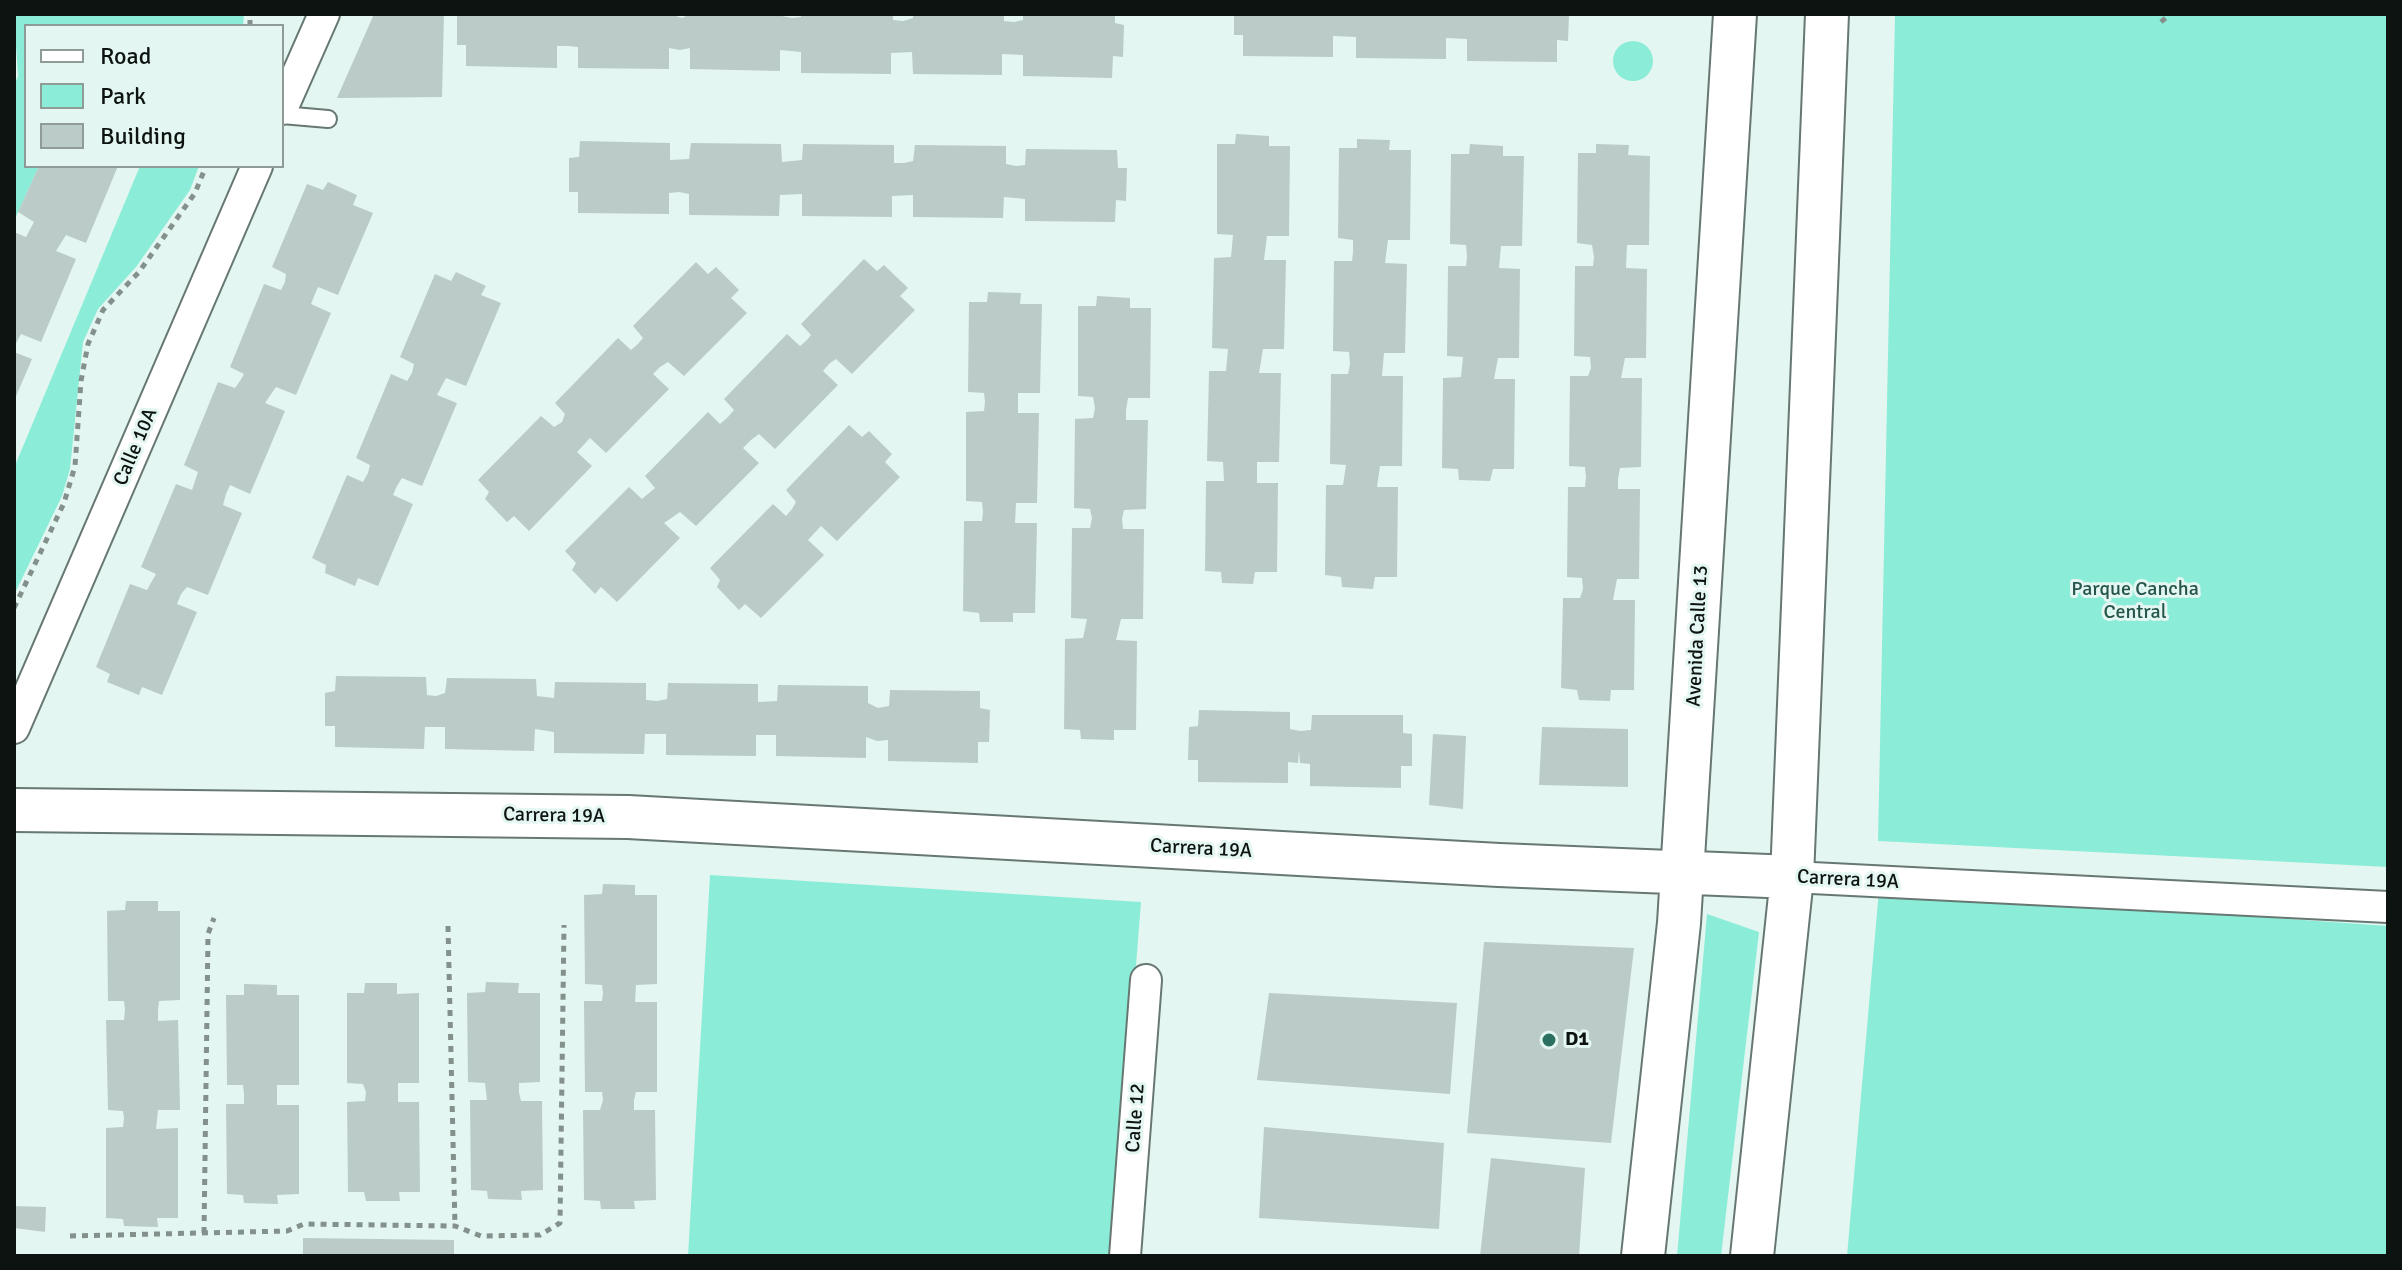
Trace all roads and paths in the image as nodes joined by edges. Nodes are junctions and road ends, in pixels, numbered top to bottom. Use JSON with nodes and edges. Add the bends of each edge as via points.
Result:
{"nodes":[{"id":1,"x":324,"y":14,"type":"edge"},
{"id":2,"x":1735,"y":14,"type":"edge"},
{"id":3,"x":1827,"y":14,"type":"edge"},
{"id":4,"x":2170,"y":14,"type":"edge"},
{"id":5,"x":2161,"y":22,"type":"dead end"},
{"id":6,"x":284,"y":107,"type":"edge"},
{"id":7,"x":284,"y":112,"type":"edge"},
{"id":8,"x":328,"y":119,"type":"dead end"},
{"id":9,"x":205,"y":168,"type":"edge"},
{"id":10,"x":256,"y":168,"type":"edge"},
{"id":11,"x":14,"y":608,"type":"edge"},
{"id":12,"x":14,"y":728,"type":"edge"},
{"id":13,"x":14,"y":810,"type":"edge"},
{"id":14,"x":1682,"y":872,"type":"junction"},
{"id":15,"x":1792,"y":877,"type":"junction"},
{"id":16,"x":2388,"y":907,"type":"edge"},
{"id":17,"x":214,"y":918,"type":"dead end"},
{"id":18,"x":564,"y":925,"type":"dead end"},
{"id":19,"x":448,"y":926,"type":"dead end"},
{"id":20,"x":1146,"y":980,"type":"dead end"},
{"id":21,"x":455,"y":1226,"type":"junction"},
{"id":22,"x":204,"y":1233,"type":"junction"},
{"id":23,"x":70,"y":1236,"type":"dead end"},
{"id":24,"x":1125,"y":1256,"type":"edge"},
{"id":25,"x":1643,"y":1256,"type":"edge"},
{"id":26,"x":1752,"y":1256,"type":"edge"}],
"edges":[{"from":1,"to":6,"type":"street"},
{"from":2,"to":14,"type":"street","name":"Avenida Calle 13"},
{"from":3,"to":15,"type":"street"},
{"from":4,"to":5,"type":"path"},
{"from":7,"to":8,"type":"lane"},
{"from":9,"to":11,"type":"path","via":[[195,193],[139,272],[103,310],[88,344],[75,466],[64,503]]},
{"from":10,"to":12,"type":"street","name":"Calle 10A"},
{"from":13,"to":14,"type":"street","name":"Carrera 19A","via":[[628,817]]},
{"from":14,"to":15,"type":"street","name":"Carrera 19A"},
{"from":14,"to":25,"type":"street","name":"Avenida Calle 13"},
{"from":15,"to":16,"type":"street","name":"Carrera 19A"},
{"from":15,"to":26,"type":"street"},
{"from":17,"to":22,"type":"path","via":[[208,934]]},
{"from":18,"to":21,"type":"path","via":[[560,1223],[540,1235],[481,1236]]},
{"from":19,"to":21,"type":"path"},
{"from":20,"to":24,"type":"street","name":"Calle 12"},
{"from":21,"to":22,"type":"path","via":[[304,1224],[287,1231]]},
{"from":22,"to":23,"type":"path"}]}
